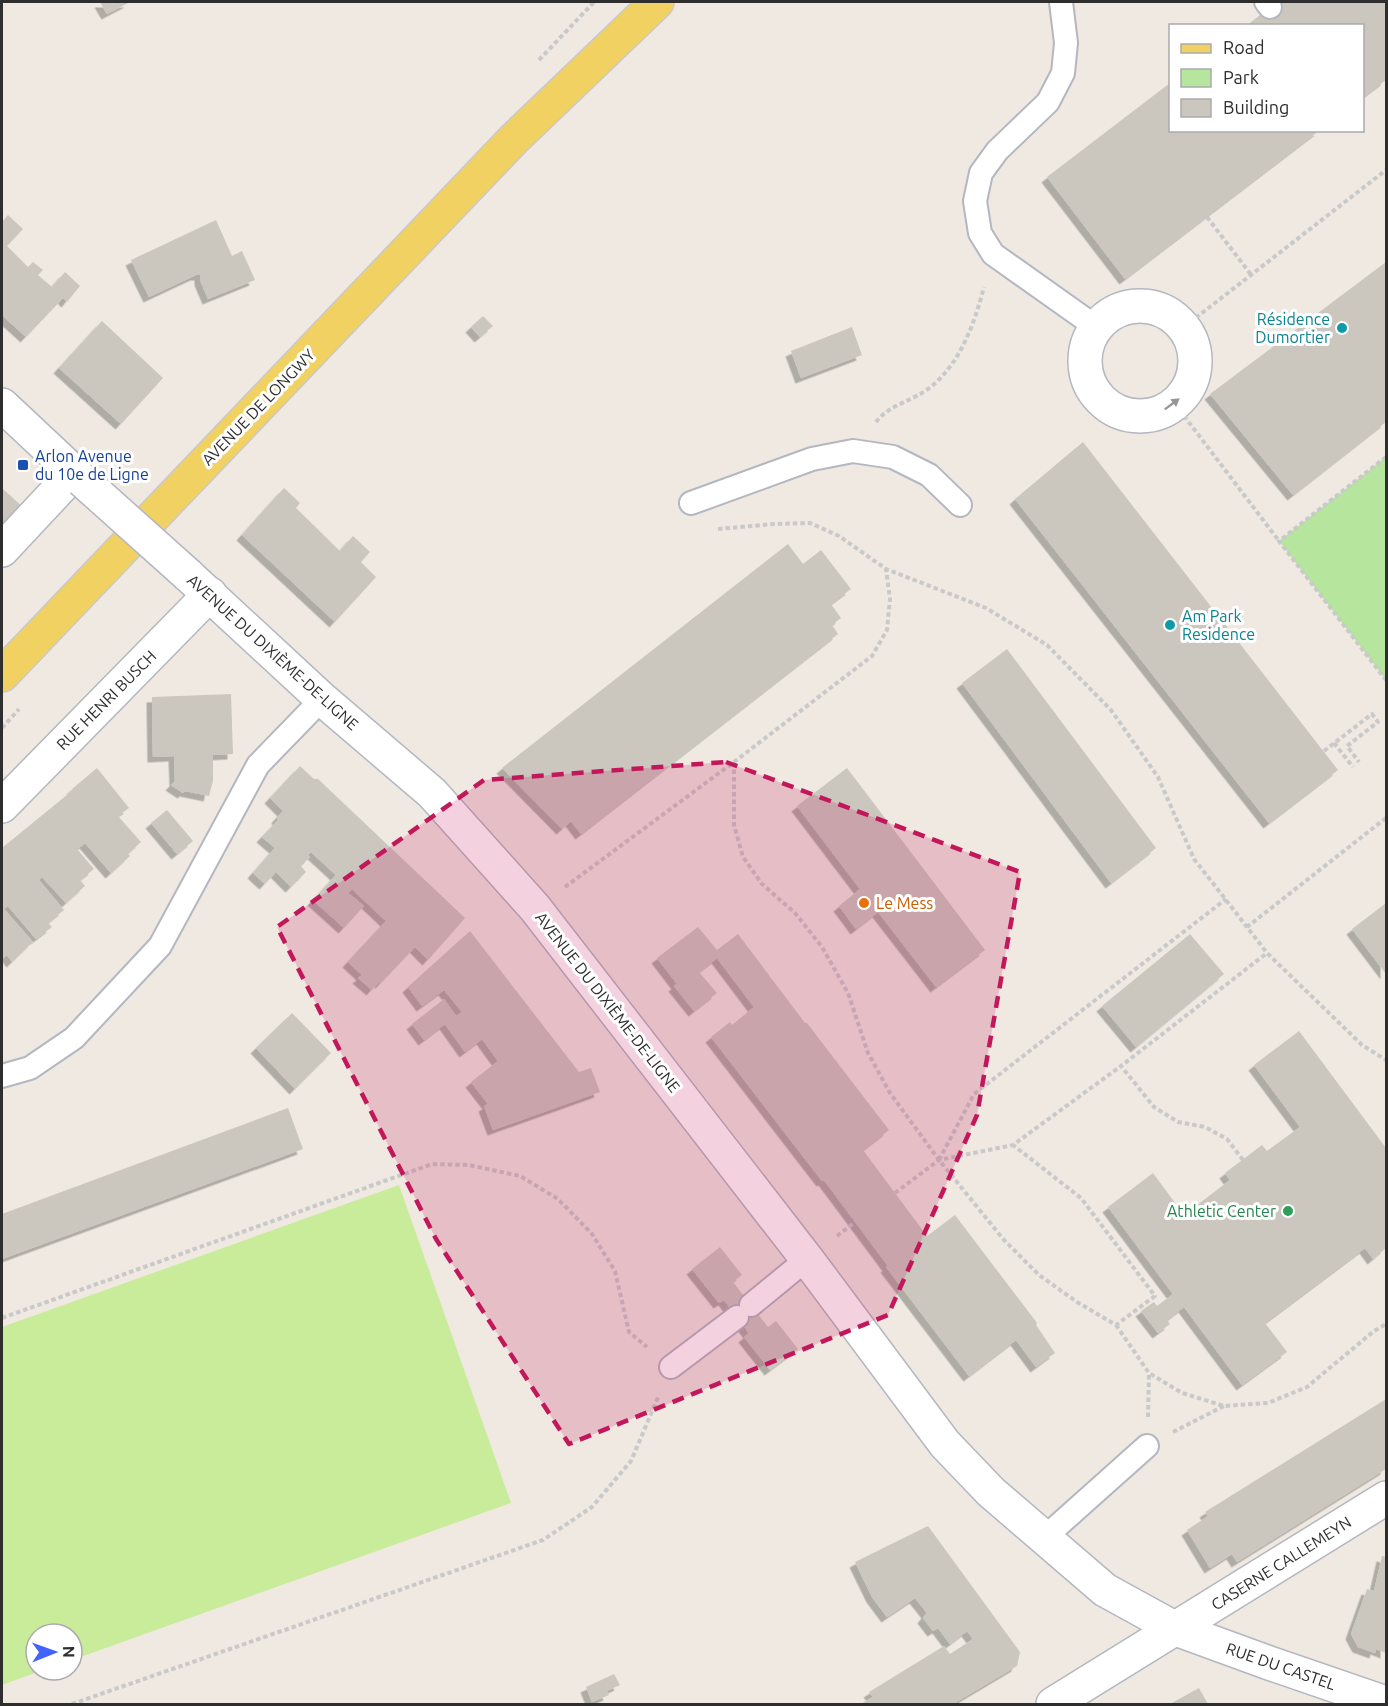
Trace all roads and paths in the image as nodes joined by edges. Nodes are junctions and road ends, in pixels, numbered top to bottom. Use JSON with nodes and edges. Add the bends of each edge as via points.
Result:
{"nodes":[{"id":1,"x":633,"y":2,"type":"edge"},
{"id":2,"x":657,"y":2,"type":"edge"},
{"id":3,"x":1061,"y":2,"type":"edge"},
{"id":4,"x":514,"y":139,"type":"junction"},
{"id":5,"x":1386,"y":170,"type":"edge"},
{"id":6,"x":1207,"y":217,"type":"dead end"},
{"id":7,"x":993,"y":254,"type":"junction"},
{"id":8,"x":1251,"y":276,"type":"junction"},
{"id":9,"x":1096,"y":327,"type":"junction"},
{"id":10,"x":1184,"y":327,"type":"junction"},
{"id":11,"x":1175,"y":404,"type":"junction"},
{"id":12,"x":2,"y":405,"type":"edge"},
{"id":13,"x":853,"y":451,"type":"junction"},
{"id":14,"x":1386,"y":457,"type":"edge"},
{"id":15,"x":78,"y":476,"type":"junction"},
{"id":16,"x":691,"y":503,"type":"dead end"},
{"id":17,"x":960,"y":505,"type":"dead end"},
{"id":18,"x":717,"y":529,"type":"dead end"},
{"id":19,"x":1279,"y":541,"type":"junction"},
{"id":20,"x":2,"y":550,"type":"edge"},
{"id":21,"x":886,"y":569,"type":"junction"},
{"id":22,"x":199,"y":585,"type":"junction"},
{"id":23,"x":2,"y":675,"type":"edge"},
{"id":24,"x":1386,"y":680,"type":"edge"},
{"id":25,"x":322,"y":699,"type":"junction"},
{"id":26,"x":1334,"y":743,"type":"junction"},
{"id":27,"x":1324,"y":751,"type":"dead end"},
{"id":28,"x":734,"y":762,"type":"junction"},
{"id":29,"x":1359,"y":762,"type":"dead end"},
{"id":30,"x":1353,"y":767,"type":"dead end"},
{"id":31,"x":2,"y":806,"type":"edge"},
{"id":32,"x":1386,"y":818,"type":"edge"},
{"id":33,"x":1226,"y":899,"type":"junction"},
{"id":34,"x":536,"y":908,"type":"junction"},
{"id":35,"x":1246,"y":927,"type":"junction"},
{"id":36,"x":1267,"y":953,"type":"junction"},
{"id":37,"x":1386,"y":1060,"type":"edge"},
{"id":38,"x":1121,"y":1066,"type":"junction"},
{"id":39,"x":2,"y":1076,"type":"edge"},
{"id":40,"x":1012,"y":1145,"type":"junction"},
{"id":41,"x":939,"y":1160,"type":"junction"},
{"id":42,"x":1243,"y":1160,"type":"dead end"},
{"id":43,"x":895,"y":1193,"type":"dead end"},
{"id":44,"x":807,"y":1259,"type":"junction"},
{"id":45,"x":2,"y":1318,"type":"edge"},
{"id":46,"x":1386,"y":1324,"type":"edge"},
{"id":47,"x":1116,"y":1325,"type":"junction"},
{"id":48,"x":671,"y":1367,"type":"junction"},
{"id":49,"x":1149,"y":1373,"type":"junction"},
{"id":50,"x":1224,"y":1406,"type":"junction"},
{"id":51,"x":1147,"y":1446,"type":"junction"},
{"id":52,"x":1386,"y":1498,"type":"edge"},
{"id":53,"x":1044,"y":1538,"type":"junction"},
{"id":54,"x":1176,"y":1629,"type":"junction"},
{"id":55,"x":1386,"y":1702,"type":"edge"},
{"id":56,"x":72,"y":1704,"type":"edge"},
{"id":57,"x":1053,"y":1704,"type":"edge"}],
"edges":[{"from":1,"to":4,"type":"main road"},
{"from":2,"to":4,"type":"main road"},
{"from":3,"to":7,"type":"lane","via":[[1066,43],[1063,74],[1048,102],[997,151],[981,173],[975,201],[980,232]]},
{"from":4,"to":23,"type":"main road","name":"AVENUE DE LONGWY"},
{"from":5,"to":8,"type":"path"},
{"from":6,"to":8,"type":"path"},
{"from":7,"to":9,"type":"lane"},
{"from":7,"to":13,"type":"path","via":[[963,349],[925,392],[882,414]]},
{"from":8,"to":10,"type":"path"},
{"from":9,"to":10,"type":"street","via":[[1108,315],[1140,305],[1172,315]]},
{"from":9,"to":11,"type":"street","one_way":true,"via":[[1084,360],[1087,379],[1108,407],[1142,417]]},
{"from":10,"to":11,"type":"street","via":[[1196,358],[1187,391]]},
{"from":11,"to":19,"type":"path"},
{"from":12,"to":15,"type":"street","name":"AVENUE DU DIXIÈME-DE-LIGNE"},
{"from":13,"to":16,"type":"lane","via":[[812,459]]},
{"from":13,"to":17,"type":"lane","via":[[893,457],[929,475]]},
{"from":14,"to":19,"type":"path"},
{"from":15,"to":20,"type":"street"},
{"from":15,"to":22,"type":"street","name":"AVENUE DU DIXIÈME-DE-LIGNE","bridge":true},
{"from":18,"to":21,"type":"path","via":[[810,523],[839,536]]},
{"from":19,"to":24,"type":"path"},
{"from":21,"to":28,"type":"path","via":[[890,599],[887,630],[872,656]]},
{"from":21,"to":33,"type":"path","via":[[986,608],[1047,645],[1112,710],[1158,777],[1194,859]]},
{"from":22,"to":25,"type":"street","name":"AVENUE DU DIXIÈME-DE-LIGNE"},
{"from":22,"to":31,"type":"street","name":"RUE HENRI BUSCH"},
{"from":25,"to":34,"type":"street","name":"AVENUE DU DIXIÈME-DE-LIGNE","via":[[432,793]]},
{"from":25,"to":39,"type":"lane","via":[[258,765],[160,946],[74,1038],[30,1068]]},
{"from":26,"to":27,"type":"path"},
{"from":26,"to":29,"type":"path","via":[[1371,714],[1378,722],[1347,746]]},
{"from":26,"to":30,"type":"path"},
{"from":28,"to":34,"type":"path"},
{"from":28,"to":41,"type":"path","via":[[734,825],[743,857],[762,884],[795,913],[822,947],[848,993],[868,1053],[890,1093]]},
{"from":32,"to":35,"type":"path"},
{"from":33,"to":35,"type":"path"},
{"from":33,"to":41,"type":"path","via":[[974,1094]]},
{"from":34,"to":44,"type":"street","name":"AVENUE DU DIXIÈME-DE-LIGNE"},
{"from":35,"to":36,"type":"path"},
{"from":36,"to":37,"type":"path","via":[[1362,1045]]},
{"from":36,"to":38,"type":"path"},
{"from":38,"to":40,"type":"path"},
{"from":38,"to":42,"type":"path","via":[[1154,1107],[1178,1122],[1205,1127],[1227,1139]]},
{"from":40,"to":41,"type":"path"},
{"from":40,"to":47,"type":"path","via":[[1082,1198],[1155,1296]]},
{"from":41,"to":43,"type":"path"},
{"from":41,"to":47,"type":"path","via":[[1004,1240],[1039,1275]]},
{"from":44,"to":48,"type":"lane"},
{"from":44,"to":53,"type":"street","name":"AVENUE DU DIXIÈME-DE-LIGNE","via":[[945,1444]]},
{"from":45,"to":48,"type":"path","via":[[432,1164],[469,1165],[520,1176],[558,1199],[592,1234],[615,1271],[629,1332]]},
{"from":46,"to":50,"type":"path","via":[[1308,1387],[1268,1403]]},
{"from":47,"to":49,"type":"path"},
{"from":48,"to":56,"type":"path","via":[[631,1461],[592,1507],[543,1540]]},
{"from":49,"to":50,"type":"path","via":[[1182,1393]]},
{"from":49,"to":51,"type":"path"},
{"from":50,"to":51,"type":"path"},
{"from":51,"to":53,"type":"lane"},
{"from":52,"to":54,"type":"street","name":"CASERNE CALLEMEYN"},
{"from":53,"to":54,"type":"street","name":"AVENUE DU DIXIÈME-DE-LIGNE","via":[[1105,1590]]},
{"from":54,"to":55,"type":"street","name":"RUE DU CASTEL"},
{"from":54,"to":57,"type":"street","name":"CASERNE CALLEMEYN"}]}
